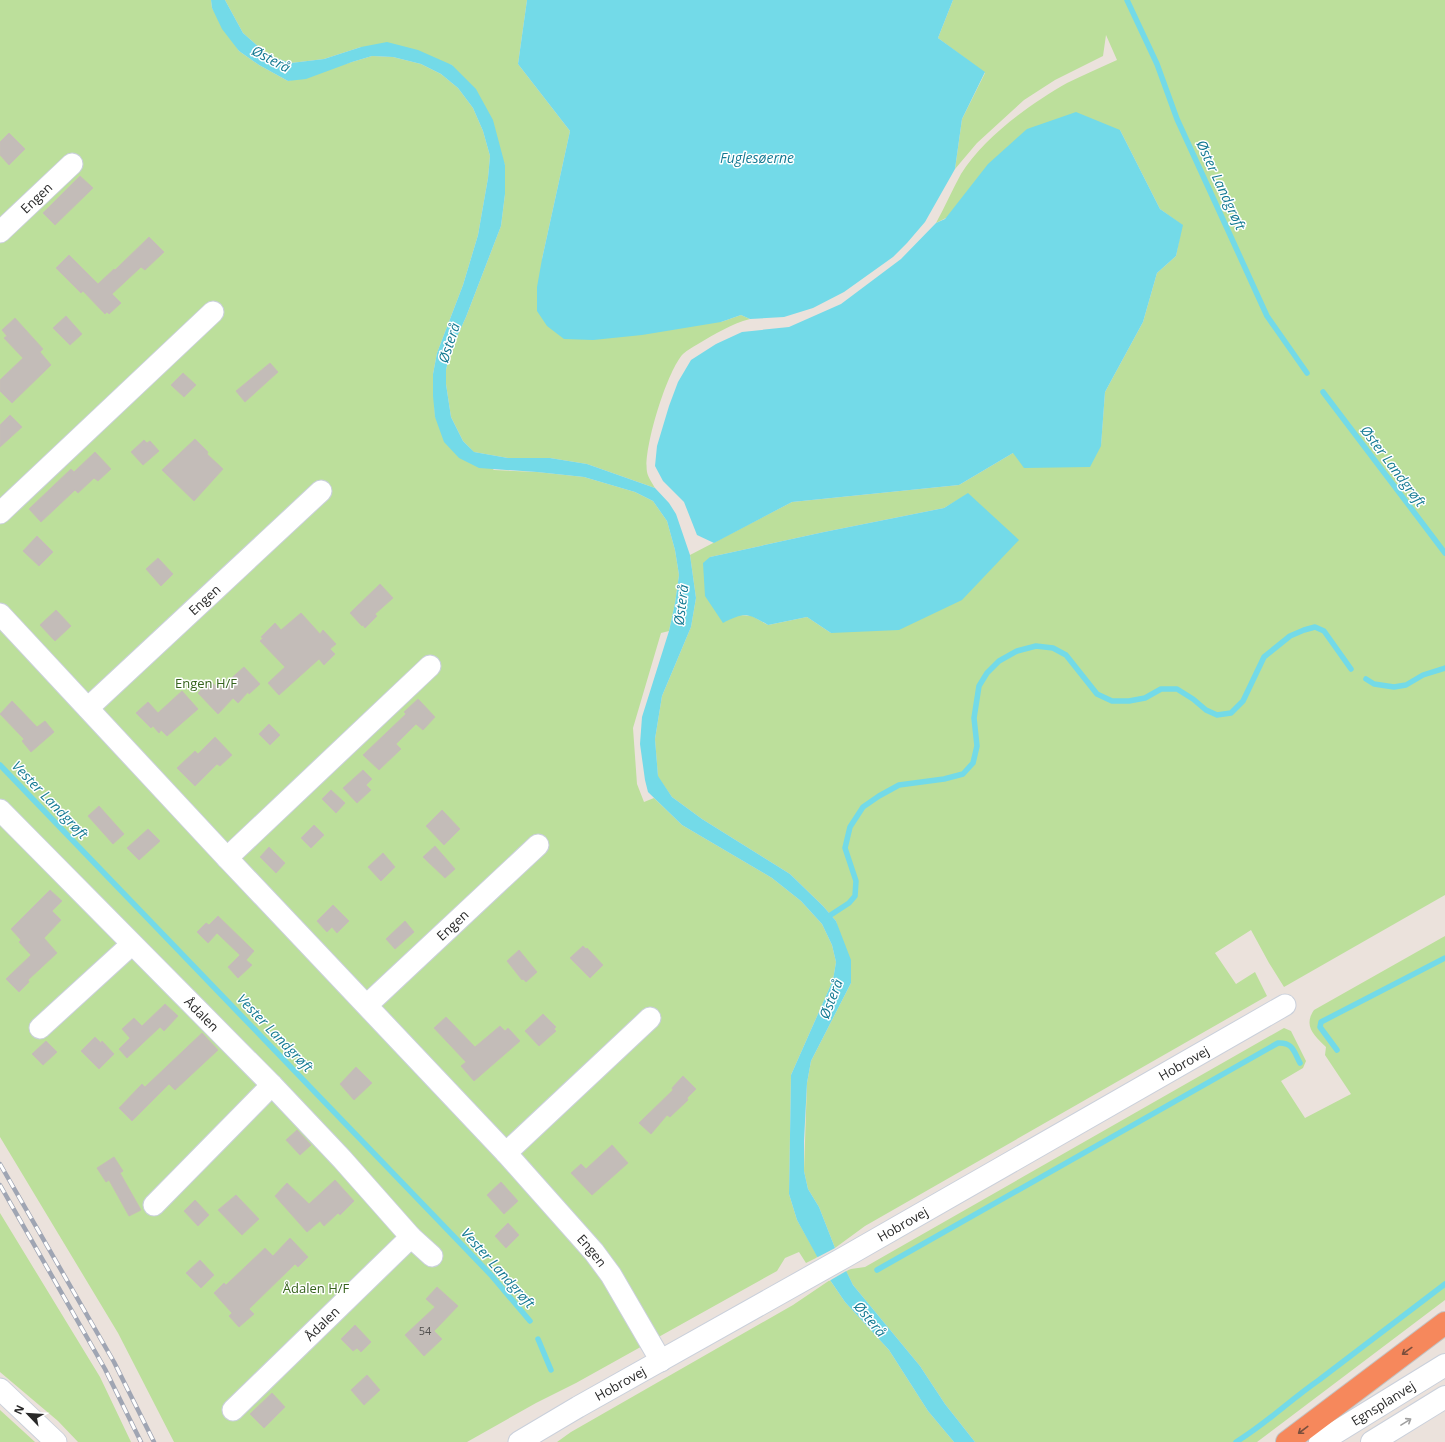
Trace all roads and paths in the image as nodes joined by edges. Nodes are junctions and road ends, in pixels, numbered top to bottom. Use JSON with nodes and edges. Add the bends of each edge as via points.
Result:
{"nodes":[{"id":1,"x":72,"y":164,"type":"dead end"},
{"id":2,"x":0,"y":232,"type":"edge"},
{"id":3,"x":213,"y":312,"type":"dead end"},
{"id":4,"x":321,"y":491,"type":"dead end"},
{"id":5,"x":0,"y":513,"type":"edge"},
{"id":6,"x":0,"y":614,"type":"edge"},
{"id":7,"x":430,"y":666,"type":"dead end"},
{"id":8,"x":88,"y":708,"type":"junction"},
{"id":9,"x":0,"y":810,"type":"edge"},
{"id":10,"x":538,"y":844,"type":"dead end"},
{"id":11,"x":227,"y":858,"type":"junction"},
{"id":12,"x":132,"y":944,"type":"junction"},
{"id":13,"x":367,"y":1005,"type":"junction"},
{"id":14,"x":1285,"y":1005,"type":"dead end"},
{"id":15,"x":650,"y":1018,"type":"dead end"},
{"id":16,"x":40,"y":1028,"type":"dead end"},
{"id":17,"x":272,"y":1085,"type":"junction"},
{"id":18,"x":506,"y":1153,"type":"junction"},
{"id":19,"x":154,"y":1205,"type":"dead end"},
{"id":20,"x":412,"y":1237,"type":"junction"},
{"id":21,"x":432,"y":1256,"type":"dead end"},
{"id":22,"x":1445,"y":1323,"type":"edge"},
{"id":23,"x":661,"y":1361,"type":"junction"},
{"id":24,"x":1445,"y":1365,"type":"edge"},
{"id":25,"x":0,"y":1389,"type":"edge"},
{"id":26,"x":1445,"y":1397,"type":"edge"},
{"id":27,"x":233,"y":1410,"type":"dead end"},
{"id":28,"x":56,"y":1442,"type":"edge"},
{"id":29,"x":519,"y":1442,"type":"edge"},
{"id":30,"x":1288,"y":1442,"type":"edge"},
{"id":31,"x":1320,"y":1442,"type":"edge"},
{"id":32,"x":1372,"y":1442,"type":"edge"}],
"edges":[{"from":1,"to":2,"type":"street","name":"Engen"},
{"from":3,"to":5,"type":"street"},
{"from":4,"to":8,"type":"street","name":"Engen"},
{"from":6,"to":8,"type":"street","name":"Engen"},
{"from":7,"to":11,"type":"street"},
{"from":8,"to":11,"type":"street","name":"Engen"},
{"from":9,"to":12,"type":"street","name":"Ådalen"},
{"from":10,"to":13,"type":"street","name":"Engen"},
{"from":11,"to":13,"type":"street","name":"Engen"},
{"from":12,"to":16,"type":"street"},
{"from":12,"to":17,"type":"street","name":"Ådalen"},
{"from":13,"to":18,"type":"street","name":"Engen"},
{"from":14,"to":23,"type":"street","name":"Hobrovej"},
{"from":15,"to":18,"type":"street"},
{"from":17,"to":19,"type":"street"},
{"from":17,"to":20,"type":"street","name":"Ådalen"},
{"from":18,"to":23,"type":"street","name":"Engen","via":[[594,1252],[611,1275]]},
{"from":20,"to":21,"type":"street","name":"Ådalen"},
{"from":20,"to":27,"type":"street","name":"Ådalen"},
{"from":22,"to":30,"type":"highway","one_way":true},
{"from":23,"to":29,"type":"street","name":"Hobrovej"},
{"from":24,"to":31,"type":"main road","name":"Egnsplanvej"},
{"from":25,"to":28,"type":"street"},
{"from":32,"to":26,"type":"main road","one_way":true}]}
